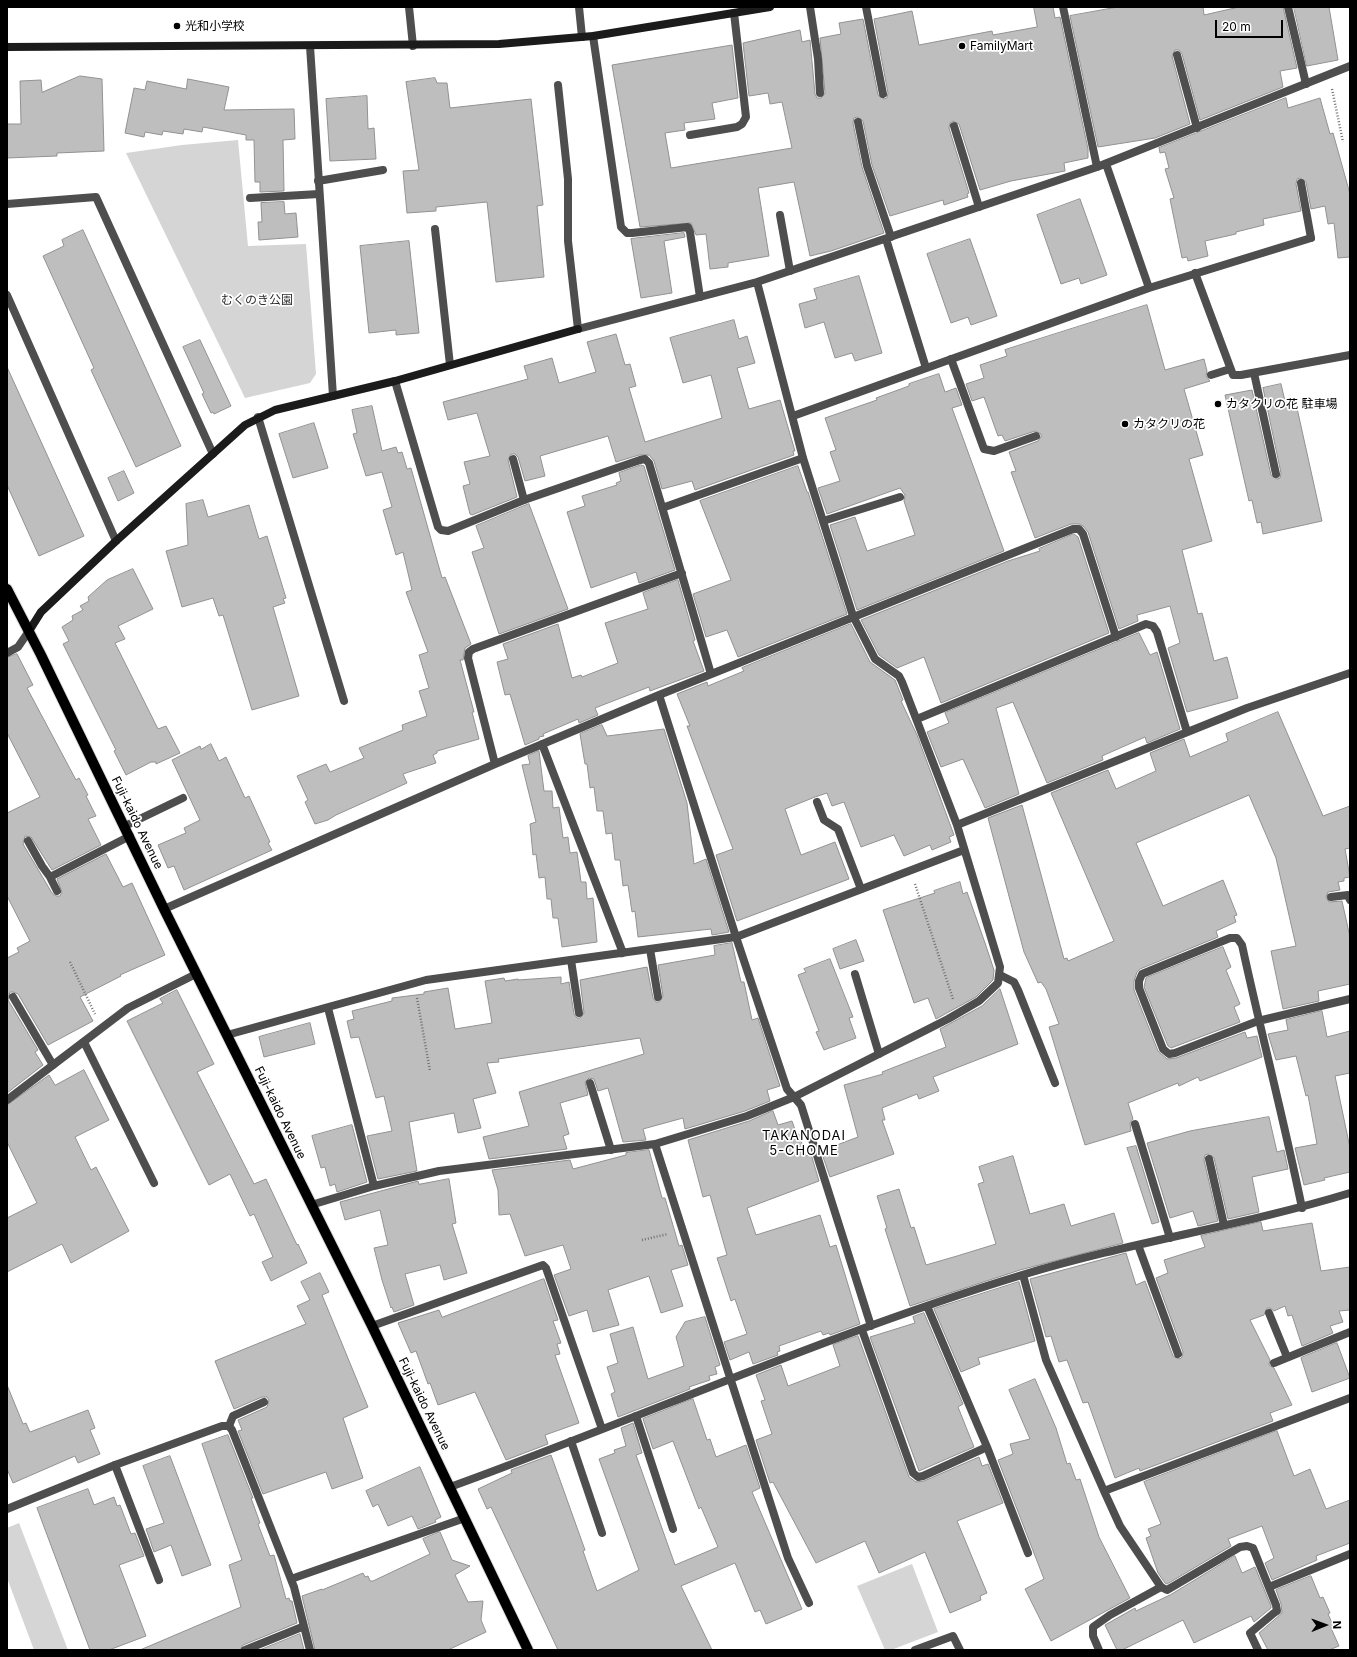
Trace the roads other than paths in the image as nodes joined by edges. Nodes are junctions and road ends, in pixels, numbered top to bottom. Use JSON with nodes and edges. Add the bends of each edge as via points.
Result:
{"nodes":[{"id":1,"x":409,"y":7,"type":"edge"},
{"id":2,"x":579,"y":7,"type":"edge"},
{"id":3,"x":770,"y":7,"type":"edge"},
{"id":4,"x":810,"y":7,"type":"edge"},
{"id":5,"x":866,"y":7,"type":"edge"},
{"id":6,"x":1063,"y":7,"type":"edge"},
{"id":7,"x":1288,"y":7,"type":"edge"},
{"id":8,"x":734,"y":13,"type":"junction"},
{"id":9,"x":593,"y":36,"type":"junction"},
{"id":10,"x":582,"y":37,"type":"junction"},
{"id":11,"x":310,"y":46,"type":"junction"},
{"id":12,"x":413,"y":46,"type":"junction"},
{"id":13,"x":7,"y":48,"type":"edge"},
{"id":14,"x":1176,"y":55,"type":"dead end"},
{"id":15,"x":1350,"y":66,"type":"edge"},
{"id":16,"x":1306,"y":84,"type":"junction"},
{"id":17,"x":558,"y":85,"type":"dead end"},
{"id":18,"x":820,"y":93,"type":"dead end"},
{"id":19,"x":883,"y":94,"type":"dead end"},
{"id":20,"x":858,"y":122,"type":"dead end"},
{"id":21,"x":954,"y":126,"type":"dead end"},
{"id":22,"x":1197,"y":128,"type":"junction"},
{"id":23,"x":690,"y":135,"type":"dead end"},
{"id":24,"x":1106,"y":164,"type":"junction"},
{"id":25,"x":1097,"y":167,"type":"junction"},
{"id":26,"x":384,"y":170,"type":"dead end"},
{"id":27,"x":318,"y":181,"type":"junction"},
{"id":28,"x":1301,"y":182,"type":"dead end"},
{"id":29,"x":319,"y":194,"type":"junction"},
{"id":30,"x":250,"y":198,"type":"dead end"},
{"id":31,"x":7,"y":204,"type":"edge"},
{"id":32,"x":980,"y":207,"type":"junction"},
{"id":33,"x":780,"y":215,"type":"dead end"},
{"id":34,"x":435,"y":229,"type":"dead end"},
{"id":35,"x":889,"y":238,"type":"junction"},
{"id":36,"x":790,"y":271,"type":"junction"},
{"id":37,"x":1195,"y":273,"type":"junction"},
{"id":38,"x":757,"y":282,"type":"junction"},
{"id":39,"x":1148,"y":288,"type":"junction"},
{"id":40,"x":7,"y":295,"type":"edge"},
{"id":41,"x":700,"y":297,"type":"junction"},
{"id":42,"x":578,"y":329,"type":"junction"},
{"id":43,"x":1350,"y":355,"type":"edge"},
{"id":44,"x":951,"y":359,"type":"junction"},
{"id":45,"x":450,"y":365,"type":"junction"},
{"id":46,"x":926,"y":368,"type":"junction"},
{"id":47,"x":1230,"y":369,"type":"junction"},
{"id":48,"x":1254,"y":373,"type":"junction"},
{"id":49,"x":1211,"y":375,"type":"dead end"},
{"id":50,"x":395,"y":381,"type":"junction"},
{"id":51,"x":334,"y":396,"type":"junction"},
{"id":52,"x":793,"y":416,"type":"junction"},
{"id":53,"x":258,"y":417,"type":"junction"},
{"id":54,"x":1036,"y":436,"type":"dead end"},
{"id":55,"x":213,"y":454,"type":"junction"},
{"id":56,"x":803,"y":458,"type":"junction"},
{"id":57,"x":513,"y":459,"type":"dead end"},
{"id":58,"x":1276,"y":474,"type":"dead end"},
{"id":59,"x":900,"y":497,"type":"dead end"},
{"id":60,"x":524,"y":500,"type":"junction"},
{"id":61,"x":662,"y":508,"type":"junction"},
{"id":62,"x":823,"y":521,"type":"junction"},
{"id":63,"x":116,"y":541,"type":"junction"},
{"id":64,"x":682,"y":573,"type":"junction"},
{"id":65,"x":7,"y":589,"type":"edge"},
{"id":66,"x":853,"y":616,"type":"junction"},
{"id":67,"x":30,"y":631,"type":"junction"},
{"id":68,"x":1116,"y":637,"type":"junction"},
{"id":69,"x":7,"y":653,"type":"edge"},
{"id":70,"x":1350,"y":673,"type":"edge"},
{"id":71,"x":711,"y":674,"type":"junction"},
{"id":72,"x":659,"y":695,"type":"junction"},
{"id":73,"x":344,"y":701,"type":"dead end"},
{"id":74,"x":917,"y":719,"type":"junction"},
{"id":75,"x":1187,"y":732,"type":"junction"},
{"id":76,"x":542,"y":744,"type":"junction"},
{"id":77,"x":495,"y":764,"type":"junction"},
{"id":78,"x":183,"y":798,"type":"dead end"},
{"id":79,"x":817,"y":802,"type":"dead end"},
{"id":80,"x":957,"y":825,"type":"junction"},
{"id":81,"x":125,"y":826,"type":"junction"},
{"id":82,"x":130,"y":836,"type":"junction"},
{"id":83,"x":28,"y":841,"type":"dead end"},
{"id":84,"x":964,"y":850,"type":"junction"},
{"id":85,"x":50,"y":877,"type":"junction"},
{"id":86,"x":861,"y":889,"type":"junction"},
{"id":87,"x":57,"y":891,"type":"dead end"},
{"id":88,"x":1331,"y":897,"type":"dead end"},
{"id":89,"x":1350,"y":900,"type":"edge"},
{"id":90,"x":164,"y":909,"type":"junction"},
{"id":91,"x":736,"y":937,"type":"junction"},
{"id":92,"x":650,"y":949,"type":"junction"},
{"id":93,"x":623,"y":953,"type":"junction"},
{"id":94,"x":571,"y":960,"type":"junction"},
{"id":95,"x":196,"y":974,"type":"junction"},
{"id":96,"x":856,"y":974,"type":"dead end"},
{"id":97,"x":1000,"y":975,"type":"junction"},
{"id":98,"x":13,"y":997,"type":"dead end"},
{"id":99,"x":658,"y":997,"type":"dead end"},
{"id":100,"x":1350,"y":999,"type":"edge"},
{"id":101,"x":328,"y":1008,"type":"junction"},
{"id":102,"x":579,"y":1013,"type":"dead end"},
{"id":103,"x":1258,"y":1021,"type":"junction"},
{"id":104,"x":227,"y":1035,"type":"junction"},
{"id":105,"x":84,"y":1042,"type":"junction"},
{"id":106,"x":879,"y":1054,"type":"junction"},
{"id":107,"x":53,"y":1065,"type":"junction"},
{"id":108,"x":590,"y":1082,"type":"dead end"},
{"id":109,"x":1055,"y":1083,"type":"dead end"},
{"id":110,"x":794,"y":1096,"type":"junction"},
{"id":111,"x":7,"y":1100,"type":"edge"},
{"id":112,"x":1135,"y":1124,"type":"dead end"},
{"id":113,"x":655,"y":1144,"type":"junction"},
{"id":114,"x":610,"y":1150,"type":"junction"},
{"id":115,"x":1209,"y":1159,"type":"dead end"},
{"id":116,"x":154,"y":1183,"type":"dead end"},
{"id":117,"x":374,"y":1186,"type":"junction"},
{"id":118,"x":1350,"y":1193,"type":"edge"},
{"id":119,"x":311,"y":1205,"type":"junction"},
{"id":120,"x":1302,"y":1208,"type":"junction"},
{"id":121,"x":1224,"y":1225,"type":"junction"},
{"id":122,"x":1170,"y":1238,"type":"junction"},
{"id":123,"x":1138,"y":1245,"type":"junction"},
{"id":124,"x":1023,"y":1275,"type":"junction"},
{"id":125,"x":927,"y":1306,"type":"junction"},
{"id":126,"x":1269,"y":1314,"type":"dead end"},
{"id":127,"x":372,"y":1326,"type":"junction"},
{"id":128,"x":871,"y":1326,"type":"junction"},
{"id":129,"x":862,"y":1330,"type":"junction"},
{"id":130,"x":1350,"y":1332,"type":"edge"},
{"id":131,"x":1178,"y":1354,"type":"dead end"},
{"id":132,"x":1287,"y":1358,"type":"junction"},
{"id":133,"x":1274,"y":1363,"type":"dead end"},
{"id":134,"x":730,"y":1380,"type":"junction"},
{"id":135,"x":1350,"y":1398,"type":"edge"},
{"id":136,"x":264,"y":1402,"type":"dead end"},
{"id":137,"x":636,"y":1416,"type":"junction"},
{"id":138,"x":229,"y":1426,"type":"junction"},
{"id":139,"x":602,"y":1429,"type":"junction"},
{"id":140,"x":571,"y":1441,"type":"junction"},
{"id":141,"x":987,"y":1447,"type":"junction"},
{"id":142,"x":115,"y":1465,"type":"junction"},
{"id":143,"x":450,"y":1487,"type":"junction"},
{"id":144,"x":1104,"y":1492,"type":"junction"},
{"id":145,"x":7,"y":1509,"type":"edge"},
{"id":146,"x":465,"y":1518,"type":"junction"},
{"id":147,"x":673,"y":1528,"type":"dead end"},
{"id":148,"x":602,"y":1532,"type":"dead end"},
{"id":149,"x":1028,"y":1552,"type":"dead end"},
{"id":150,"x":1350,"y":1554,"type":"edge"},
{"id":151,"x":291,"y":1579,"type":"junction"},
{"id":152,"x":159,"y":1580,"type":"dead end"},
{"id":153,"x":1161,"y":1587,"type":"junction"},
{"id":154,"x":1269,"y":1587,"type":"junction"},
{"id":155,"x":809,"y":1603,"type":"dead end"},
{"id":156,"x":302,"y":1627,"type":"junction"},
{"id":157,"x":244,"y":1650,"type":"edge"},
{"id":158,"x":310,"y":1650,"type":"edge"},
{"id":159,"x":528,"y":1650,"type":"edge"},
{"id":160,"x":915,"y":1650,"type":"edge"},
{"id":161,"x":960,"y":1650,"type":"edge"},
{"id":162,"x":1099,"y":1650,"type":"edge"},
{"id":163,"x":1258,"y":1650,"type":"edge"}],
"edges":[{"from":1,"to":12,"type":"street"},
{"from":2,"to":10,"type":"street"},
{"from":3,"to":8,"type":"street"},
{"from":4,"to":18,"type":"street"},
{"from":5,"to":19,"type":"street"},
{"from":6,"to":25,"type":"street"},
{"from":7,"to":16,"type":"street"},
{"from":8,"to":9,"type":"street"},
{"from":8,"to":23,"type":"street","via":[[746,117],[737,127]]},
{"from":9,"to":10,"type":"street"},
{"from":9,"to":41,"type":"street","via":[[621,227],[627,233],[688,227]]},
{"from":10,"to":12,"type":"street","via":[[499,44]]},
{"from":11,"to":12,"type":"street"},
{"from":11,"to":13,"type":"street"},
{"from":11,"to":27,"type":"street"},
{"from":14,"to":22,"type":"street"},
{"from":15,"to":16,"type":"street"},
{"from":16,"to":22,"type":"street"},
{"from":17,"to":42,"type":"street","via":[[568,179],[568,242]]},
{"from":20,"to":35,"type":"street","via":[[867,166]]},
{"from":21,"to":32,"type":"street"},
{"from":22,"to":24,"type":"street"},
{"from":24,"to":25,"type":"street"},
{"from":24,"to":39,"type":"street"},
{"from":25,"to":32,"type":"street"},
{"from":26,"to":27,"type":"street"},
{"from":27,"to":29,"type":"street"},
{"from":28,"to":37,"type":"street","via":[[1311,238]]},
{"from":29,"to":30,"type":"street"},
{"from":29,"to":51,"type":"street"},
{"from":31,"to":55,"type":"street","via":[[96,197]]},
{"from":32,"to":35,"type":"street"},
{"from":33,"to":36,"type":"street"},
{"from":34,"to":45,"type":"street"},
{"from":35,"to":36,"type":"street"},
{"from":35,"to":46,"type":"street"},
{"from":36,"to":38,"type":"street"},
{"from":37,"to":39,"type":"street","via":[[1180,281]]},
{"from":37,"to":47,"type":"street"},
{"from":38,"to":41,"type":"street"},
{"from":38,"to":52,"type":"street"},
{"from":39,"to":44,"type":"street"},
{"from":40,"to":63,"type":"street"},
{"from":41,"to":42,"type":"street"},
{"from":42,"to":45,"type":"street"},
{"from":43,"to":48,"type":"street"},
{"from":44,"to":46,"type":"street"},
{"from":44,"to":54,"type":"street","via":[[984,449],[994,451]]},
{"from":45,"to":50,"type":"street"},
{"from":46,"to":52,"type":"street"},
{"from":47,"to":48,"type":"street","via":[[1234,375]]},
{"from":47,"to":49,"type":"street"},
{"from":48,"to":58,"type":"street"},
{"from":50,"to":51,"type":"street"},
{"from":50,"to":60,"type":"street","via":[[441,530],[448,531]]},
{"from":51,"to":53,"type":"street","via":[[275,410]]},
{"from":52,"to":56,"type":"street"},
{"from":53,"to":55,"type":"street","via":[[245,425]]},
{"from":53,"to":73,"type":"street"},
{"from":55,"to":63,"type":"street"},
{"from":56,"to":61,"type":"street"},
{"from":56,"to":62,"type":"street"},
{"from":57,"to":60,"type":"street"},
{"from":59,"to":62,"type":"street"},
{"from":60,"to":61,"type":"street","via":[[645,459],[649,463]]},
{"from":61,"to":64,"type":"street"},
{"from":62,"to":66,"type":"street"},
{"from":63,"to":67,"type":"street","via":[[41,612]]},
{"from":64,"to":71,"type":"street"},
{"from":64,"to":77,"type":"street","via":[[468,652]]},
{"from":65,"to":67,"type":"main road","name":"Fuji-kaido Avenue"},
{"from":66,"to":68,"type":"street","via":[[1073,529],[1079,529],[1083,534]]},
{"from":66,"to":71,"type":"street"},
{"from":66,"to":74,"type":"street","via":[[874,659],[899,676]]},
{"from":67,"to":69,"type":"street","via":[[18,647]]},
{"from":67,"to":81,"type":"main road","name":"Fuji-kaido Avenue"},
{"from":68,"to":74,"type":"street"},
{"from":68,"to":75,"type":"street","via":[[1146,624],[1153,626]]},
{"from":70,"to":75,"type":"street","via":[[1247,708]]},
{"from":71,"to":72,"type":"street"},
{"from":72,"to":76,"type":"street"},
{"from":72,"to":91,"type":"street"},
{"from":74,"to":80,"type":"street"},
{"from":75,"to":80,"type":"street"},
{"from":76,"to":77,"type":"street"},
{"from":76,"to":93,"type":"street"},
{"from":77,"to":90,"type":"street"},
{"from":78,"to":81,"type":"street"},
{"from":79,"to":86,"type":"street","via":[[824,820],[838,829]]},
{"from":80,"to":84,"type":"street"},
{"from":81,"to":82,"type":"main road","name":"Fuji-kaido Avenue"},
{"from":82,"to":85,"type":"street"},
{"from":82,"to":90,"type":"main road","name":"Fuji-kaido Avenue"},
{"from":83,"to":85,"type":"street"},
{"from":84,"to":86,"type":"street"},
{"from":84,"to":97,"type":"street","via":[[1000,967]]},
{"from":85,"to":87,"type":"street"},
{"from":86,"to":91,"type":"street"},
{"from":88,"to":89,"type":"street","via":[[1344,894],[1348,895]]},
{"from":90,"to":95,"type":"main road","name":"Fuji-kaido Avenue"},
{"from":91,"to":92,"type":"street"},
{"from":91,"to":110,"type":"street","via":[[787,1089]]},
{"from":92,"to":93,"type":"street"},
{"from":92,"to":99,"type":"street"},
{"from":93,"to":94,"type":"street"},
{"from":94,"to":101,"type":"street","via":[[415,983]]},
{"from":94,"to":102,"type":"street"},
{"from":95,"to":104,"type":"main road","name":"Fuji-kaido Avenue"},
{"from":95,"to":105,"type":"street","via":[[128,1008]]},
{"from":96,"to":106,"type":"street"},
{"from":97,"to":106,"type":"street","via":[[998,983],[979,1001]]},
{"from":97,"to":109,"type":"street","via":[[1014,982]]},
{"from":98,"to":107,"type":"street"},
{"from":100,"to":103,"type":"street"},
{"from":101,"to":104,"type":"street"},
{"from":101,"to":117,"type":"street"},
{"from":103,"to":103,"type":"street","via":[[1169,1054],[1163,1049],[1139,988],[1139,981],[1142,974],[1230,938],[1237,938],[1242,945]]},
{"from":103,"to":120,"type":"street","via":[[1285,1123]]},
{"from":104,"to":119,"type":"main road","name":"Fuji-kaido Avenue"},
{"from":105,"to":107,"type":"street"},
{"from":105,"to":116,"type":"street"},
{"from":106,"to":110,"type":"street"},
{"from":107,"to":111,"type":"street"},
{"from":108,"to":114,"type":"street"},
{"from":110,"to":113,"type":"street","via":[[747,1116]]},
{"from":110,"to":128,"type":"street","via":[[801,1105]]},
{"from":112,"to":122,"type":"street"},
{"from":113,"to":114,"type":"street"},
{"from":113,"to":134,"type":"street"},
{"from":114,"to":117,"type":"street","via":[[440,1171]]},
{"from":115,"to":121,"type":"street"},
{"from":117,"to":119,"type":"street"},
{"from":118,"to":120,"type":"street"},
{"from":119,"to":127,"type":"main road","name":"Fuji-kaido Avenue"},
{"from":120,"to":121,"type":"street"},
{"from":121,"to":122,"type":"street"},
{"from":122,"to":123,"type":"street"},
{"from":123,"to":124,"type":"street"},
{"from":123,"to":131,"type":"street"},
{"from":124,"to":125,"type":"street"},
{"from":124,"to":144,"type":"street","via":[[1046,1360]]},
{"from":125,"to":128,"type":"street"},
{"from":125,"to":141,"type":"street"},
{"from":126,"to":132,"type":"street"},
{"from":127,"to":139,"type":"street","via":[[543,1265]]},
{"from":127,"to":143,"type":"main road","name":"Fuji-kaido Avenue"},
{"from":128,"to":129,"type":"street"},
{"from":129,"to":134,"type":"street"},
{"from":129,"to":141,"type":"street","via":[[913,1473],[918,1477],[923,1476]]},
{"from":130,"to":132,"type":"street"},
{"from":132,"to":133,"type":"street"},
{"from":134,"to":137,"type":"street"},
{"from":134,"to":155,"type":"street","via":[[788,1558]]},
{"from":135,"to":144,"type":"street"},
{"from":136,"to":138,"type":"street","via":[[233,1416]]},
{"from":137,"to":139,"type":"street"},
{"from":137,"to":147,"type":"street"},
{"from":138,"to":142,"type":"street","via":[[222,1426]]},
{"from":138,"to":151,"type":"street"},
{"from":139,"to":140,"type":"street"},
{"from":140,"to":143,"type":"street"},
{"from":140,"to":148,"type":"street"},
{"from":141,"to":149,"type":"street"},
{"from":142,"to":145,"type":"street"},
{"from":142,"to":152,"type":"street"},
{"from":143,"to":146,"type":"main road","name":"Fuji-kaido Avenue"},
{"from":144,"to":153,"type":"street","via":[[1120,1526]]},
{"from":146,"to":151,"type":"street"},
{"from":146,"to":159,"type":"main road","name":"Fuji-kaido Avenue"},
{"from":150,"to":154,"type":"street"},
{"from":151,"to":156,"type":"street"},
{"from":153,"to":154,"type":"street","via":[[1167,1590],[1172,1588],[1240,1547],[1247,1546],[1253,1548]]},
{"from":153,"to":162,"type":"street","via":[[1093,1627],[1093,1636]]},
{"from":154,"to":163,"type":"street","via":[[1277,1611],[1250,1633]]},
{"from":156,"to":157,"type":"street"},
{"from":156,"to":158,"type":"street"},
{"from":160,"to":161,"type":"street","via":[[953,1636]]}]}
